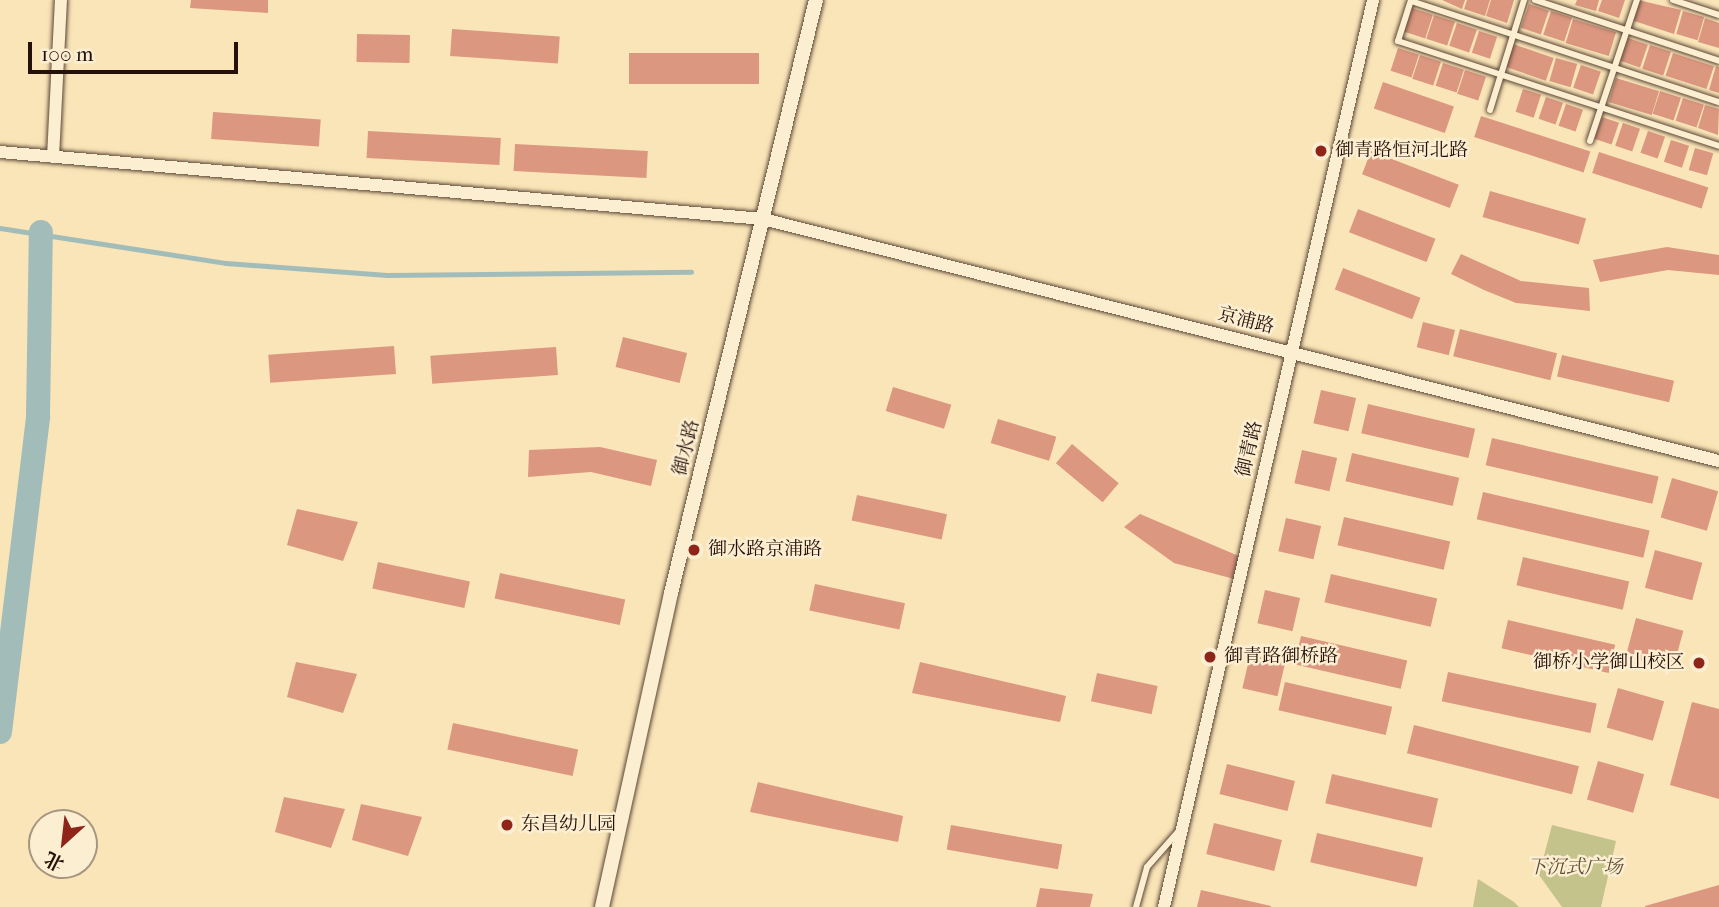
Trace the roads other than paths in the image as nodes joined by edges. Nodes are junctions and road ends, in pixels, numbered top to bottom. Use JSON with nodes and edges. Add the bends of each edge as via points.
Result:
{"nodes":[{"id":1,"x":61,"y":0,"type":"edge"},
{"id":2,"x":816,"y":0,"type":"edge"},
{"id":3,"x":1373,"y":0,"type":"edge"},
{"id":4,"x":1524,"y":0,"type":"edge"},
{"id":5,"x":1535,"y":0,"type":"edge"},
{"id":6,"x":1637,"y":0,"type":"edge"},
{"id":7,"x":1673,"y":0,"type":"edge"},
{"id":8,"x":1411,"y":1,"type":"edge"},
{"id":9,"x":1719,"y":15,"type":"edge"},
{"id":10,"x":1627,"y":30,"type":"junction"},
{"id":11,"x":1513,"y":34,"type":"junction"},
{"id":12,"x":1719,"y":61,"type":"edge"},
{"id":13,"x":1614,"y":68,"type":"junction"},
{"id":14,"x":1500,"y":75,"type":"junction"},
{"id":15,"x":1719,"y":102,"type":"edge"},
{"id":16,"x":1601,"y":108,"type":"junction"},
{"id":17,"x":1489,"y":110,"type":"dead end"},
{"id":18,"x":1590,"y":141,"type":"dead end"},
{"id":19,"x":1719,"y":146,"type":"edge"},
{"id":20,"x":0,"y":152,"type":"edge"},
{"id":21,"x":53,"y":157,"type":"junction"},
{"id":22,"x":763,"y":219,"type":"junction"},
{"id":23,"x":1292,"y":353,"type":"junction"},
{"id":24,"x":1719,"y":461,"type":"edge"},
{"id":25,"x":1182,"y":828,"type":"junction"},
{"id":26,"x":602,"y":907,"type":"edge"},
{"id":27,"x":1136,"y":907,"type":"edge"},
{"id":28,"x":1164,"y":907,"type":"edge"}],
"edges":[{"from":1,"to":21,"type":"street"},
{"from":2,"to":22,"type":"street","name":"御水路"},
{"from":3,"to":23,"type":"street","name":"御青路"},
{"from":4,"to":11,"type":"lane"},
{"from":5,"to":10,"type":"lane"},
{"from":6,"to":10,"type":"lane"},
{"from":7,"to":9,"type":"lane"},
{"from":8,"to":11,"type":"lane"},
{"from":8,"to":14,"type":"lane","via":[[1398,41]]},
{"from":10,"to":12,"type":"lane"},
{"from":10,"to":13,"type":"lane"},
{"from":11,"to":13,"type":"lane"},
{"from":11,"to":14,"type":"lane"},
{"from":13,"to":15,"type":"lane"},
{"from":13,"to":16,"type":"lane"},
{"from":14,"to":16,"type":"lane"},
{"from":14,"to":17,"type":"lane"},
{"from":16,"to":18,"type":"lane"},
{"from":16,"to":19,"type":"lane"},
{"from":20,"to":21,"type":"street","name":"京浦路"},
{"from":21,"to":22,"type":"street","name":"京浦路"},
{"from":22,"to":23,"type":"street","name":"京浦路"},
{"from":22,"to":26,"type":"street","name":"御水路","via":[[671,593]]},
{"from":23,"to":24,"type":"street","name":"京浦路"},
{"from":23,"to":25,"type":"street","name":"御青路"},
{"from":25,"to":27,"type":"lane","via":[[1147,867]]},
{"from":25,"to":28,"type":"street","name":"御青路"}]}
